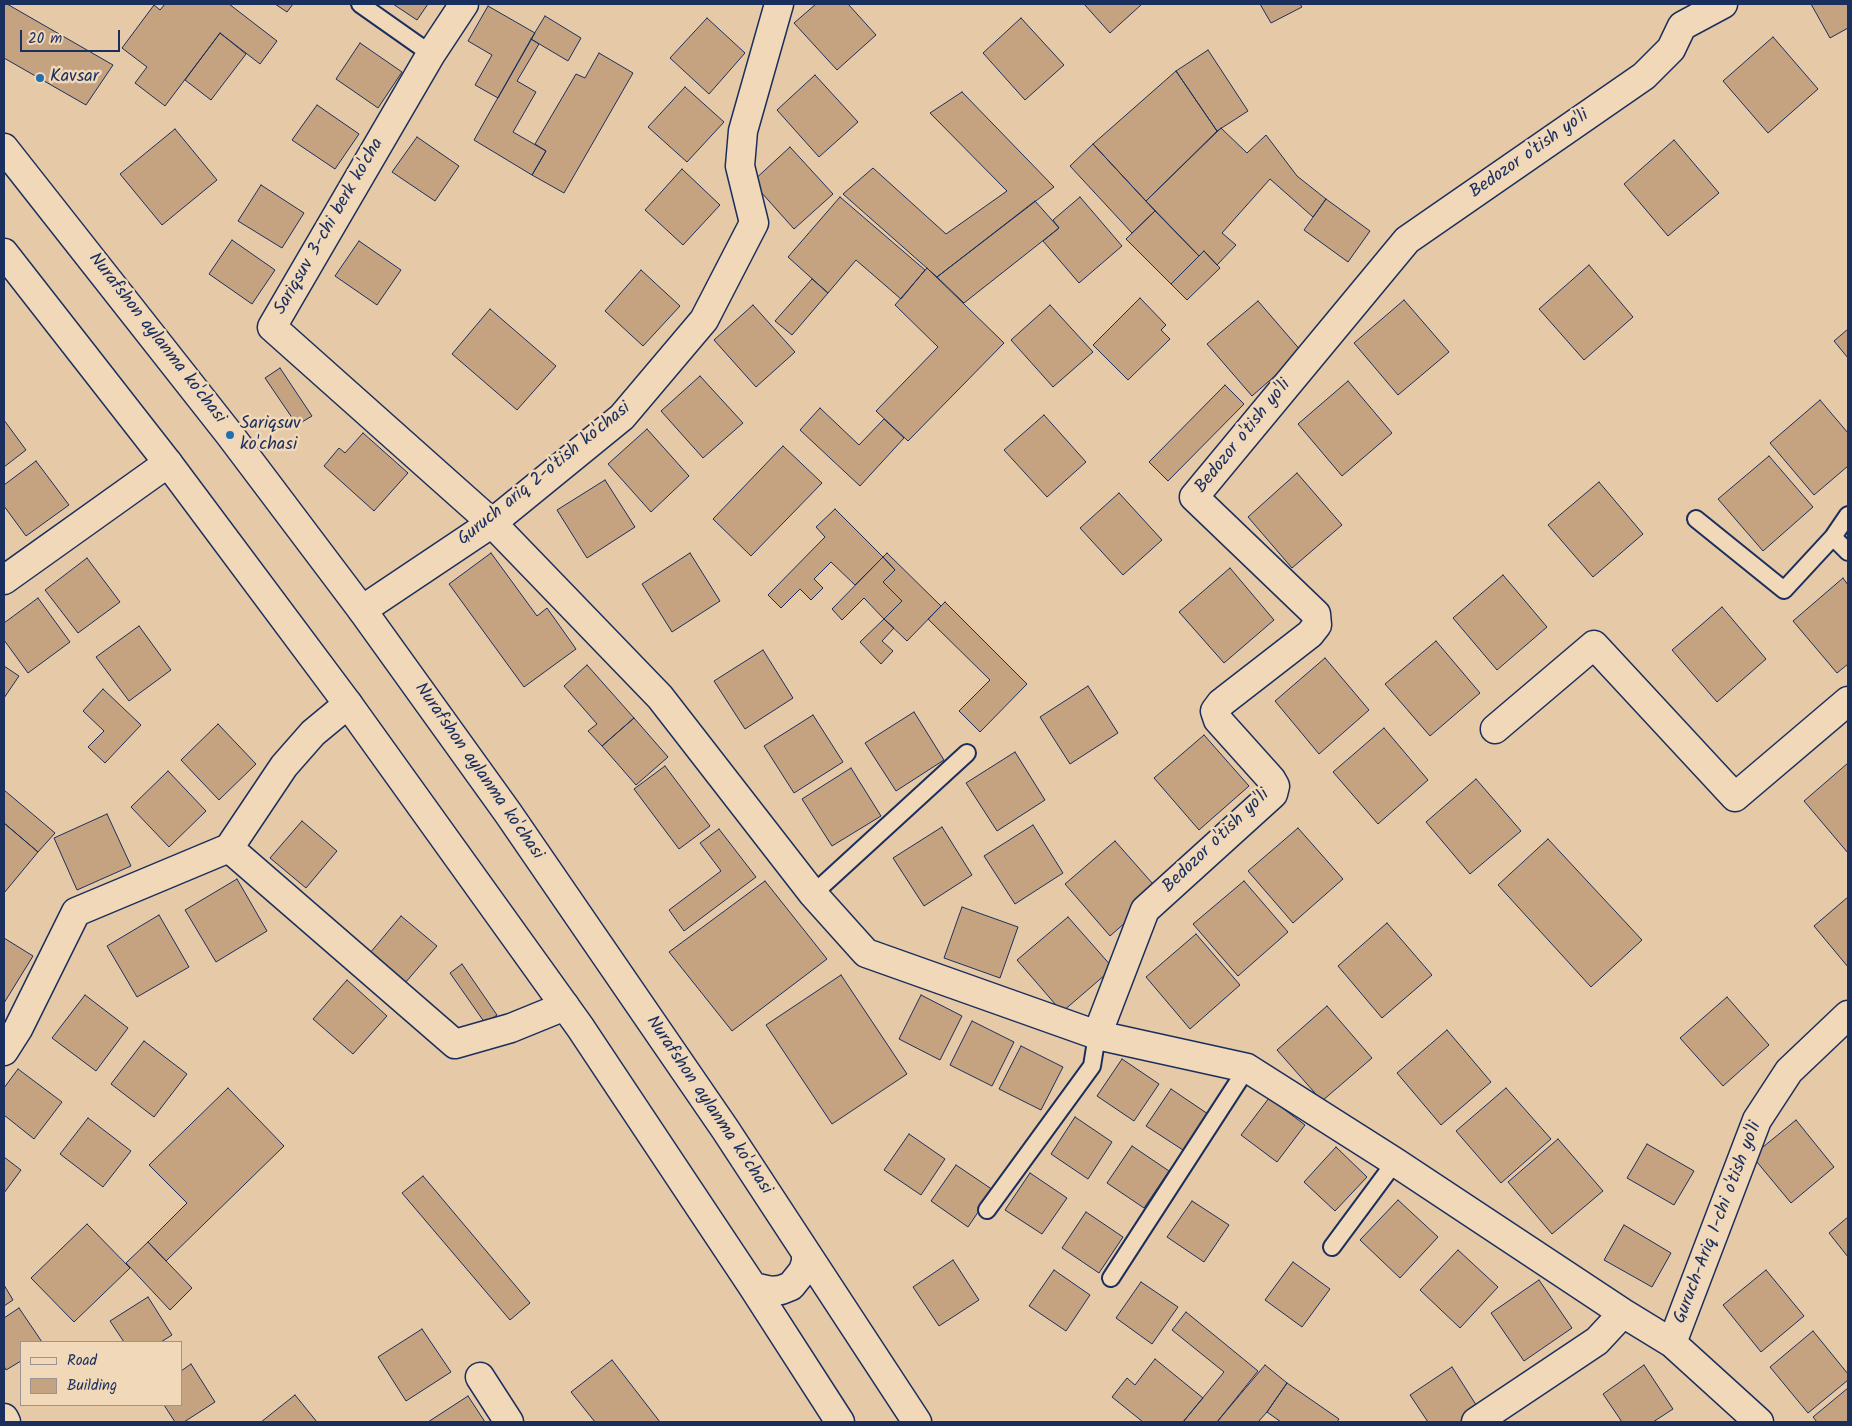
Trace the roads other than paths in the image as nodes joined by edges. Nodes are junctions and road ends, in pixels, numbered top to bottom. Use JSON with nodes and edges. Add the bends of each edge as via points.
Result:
{"nodes":[{"id":1,"x":360,"y":4,"type":"edge"},
{"id":2,"x":464,"y":4,"type":"edge"},
{"id":3,"x":779,"y":4,"type":"edge"},
{"id":4,"x":1723,"y":4,"type":"edge"},
{"id":5,"x":431,"y":54,"type":"junction"},
{"id":6,"x":4,"y":148,"type":"edge"},
{"id":7,"x":4,"y":253,"type":"edge"},
{"id":8,"x":168,"y":464,"type":"junction"},
{"id":9,"x":1848,"y":515,"type":"edge"},
{"id":10,"x":1696,"y":519,"type":"dead end"},
{"id":11,"x":492,"y":523,"type":"junction"},
{"id":12,"x":1833,"y":537,"type":"junction"},
{"id":13,"x":1848,"y":552,"type":"edge"},
{"id":14,"x":4,"y":580,"type":"edge"},
{"id":15,"x":362,"y":610,"type":"junction"},
{"id":16,"x":1848,"y":701,"type":"edge"},
{"id":17,"x":348,"y":704,"type":"junction"},
{"id":18,"x":1495,"y":728,"type":"dead end"},
{"id":19,"x":967,"y":753,"type":"dead end"},
{"id":20,"x":228,"y":848,"type":"junction"},
{"id":21,"x":813,"y":894,"type":"junction"},
{"id":22,"x":564,"y":1006,"type":"junction"},
{"id":23,"x":1848,"y":1015,"type":"edge"},
{"id":24,"x":1097,"y":1035,"type":"junction"},
{"id":25,"x":4,"y":1051,"type":"edge"},
{"id":26,"x":1247,"y":1068,"type":"junction"},
{"id":27,"x":1395,"y":1162,"type":"junction"},
{"id":28,"x":987,"y":1210,"type":"dead end"},
{"id":29,"x":1332,"y":1247,"type":"dead end"},
{"id":30,"x":806,"y":1253,"type":"junction"},
{"id":31,"x":1111,"y":1278,"type":"dead end"},
{"id":32,"x":752,"y":1287,"type":"junction"},
{"id":33,"x":1622,"y":1314,"type":"junction"},
{"id":34,"x":1672,"y":1343,"type":"junction"},
{"id":35,"x":480,"y":1378,"type":"dead end"},
{"id":36,"x":4,"y":1418,"type":"edge"},
{"id":37,"x":6,"y":1422,"type":"edge"},
{"id":38,"x":509,"y":1422,"type":"edge"},
{"id":39,"x":840,"y":1422,"type":"edge"},
{"id":40,"x":917,"y":1422,"type":"edge"},
{"id":41,"x":1476,"y":1422,"type":"edge"},
{"id":42,"x":1759,"y":1422,"type":"edge"}],
"edges":[{"from":1,"to":5,"type":"lane"},
{"from":2,"to":5,"type":"street","name":"Sariqsuv 3-chi berk ko'cha"},
{"from":3,"to":11,"type":"street","name":"Guruch ariq 2-o'tish ko'chasi","via":[[743,131],[740,166],[754,223],[704,320],[622,417]]},
{"from":4,"to":24,"type":"street","name":"Bedozor o'tish yo'li","via":[[1682,26],[1671,49],[1644,76],[1407,240],[1194,498],[1316,614],[1317,625],[1215,711],[1218,720],[1271,779],[1275,786],[1273,794],[1145,910]]},
{"from":5,"to":11,"type":"street","name":"Sariqsuv 3-chi berk ko'cha","via":[[272,327]]},
{"from":6,"to":15,"type":"street","name":"Nurafshon aylanma ko'chasi","via":[[230,435]]},
{"from":7,"to":8,"type":"street"},
{"from":8,"to":14,"type":"street"},
{"from":8,"to":17,"type":"street"},
{"from":9,"to":12,"type":"lane"},
{"from":10,"to":12,"type":"lane","via":[[1784,590]]},
{"from":11,"to":15,"type":"street","name":"Guruch ariq 2-o'tish ko'chasi"},
{"from":11,"to":21,"type":"street","via":[[660,698]]},
{"from":12,"to":13,"type":"lane"},
{"from":15,"to":30,"type":"street","name":"Nurafshon aylanma ko'chasi","via":[[623,978]]},
{"from":16,"to":18,"type":"street","via":[[1735,797],[1594,645]]},
{"from":17,"to":20,"type":"street","via":[[313,733],[284,766]]},
{"from":17,"to":22,"type":"street"},
{"from":19,"to":21,"type":"lane"},
{"from":20,"to":22,"type":"street","via":[[455,1044],[511,1028]]},
{"from":20,"to":25,"type":"street","via":[[76,912]]},
{"from":21,"to":24,"type":"street","via":[[866,953]]},
{"from":22,"to":32,"type":"street"},
{"from":23,"to":34,"type":"street","name":"Guruch-Ariq 1-chi o'tish yo'li","via":[[1789,1071],[1758,1120]]},
{"from":24,"to":26,"type":"street"},
{"from":24,"to":28,"type":"lane","via":[[1092,1066]]},
{"from":26,"to":27,"type":"street"},
{"from":26,"to":31,"type":"lane"},
{"from":27,"to":29,"type":"lane"},
{"from":27,"to":33,"type":"street"},
{"from":30,"to":32,"type":"street","via":[[803,1271],[792,1286],[771,1291]]},
{"from":30,"to":40,"type":"street","name":"Nurafshon aylanma ko'chasi"},
{"from":32,"to":39,"type":"street"},
{"from":33,"to":34,"type":"street"},
{"from":33,"to":41,"type":"street","via":[[1597,1341]]},
{"from":34,"to":42,"type":"street"},
{"from":35,"to":38,"type":"street"},
{"from":36,"to":37,"type":"street"}]}
